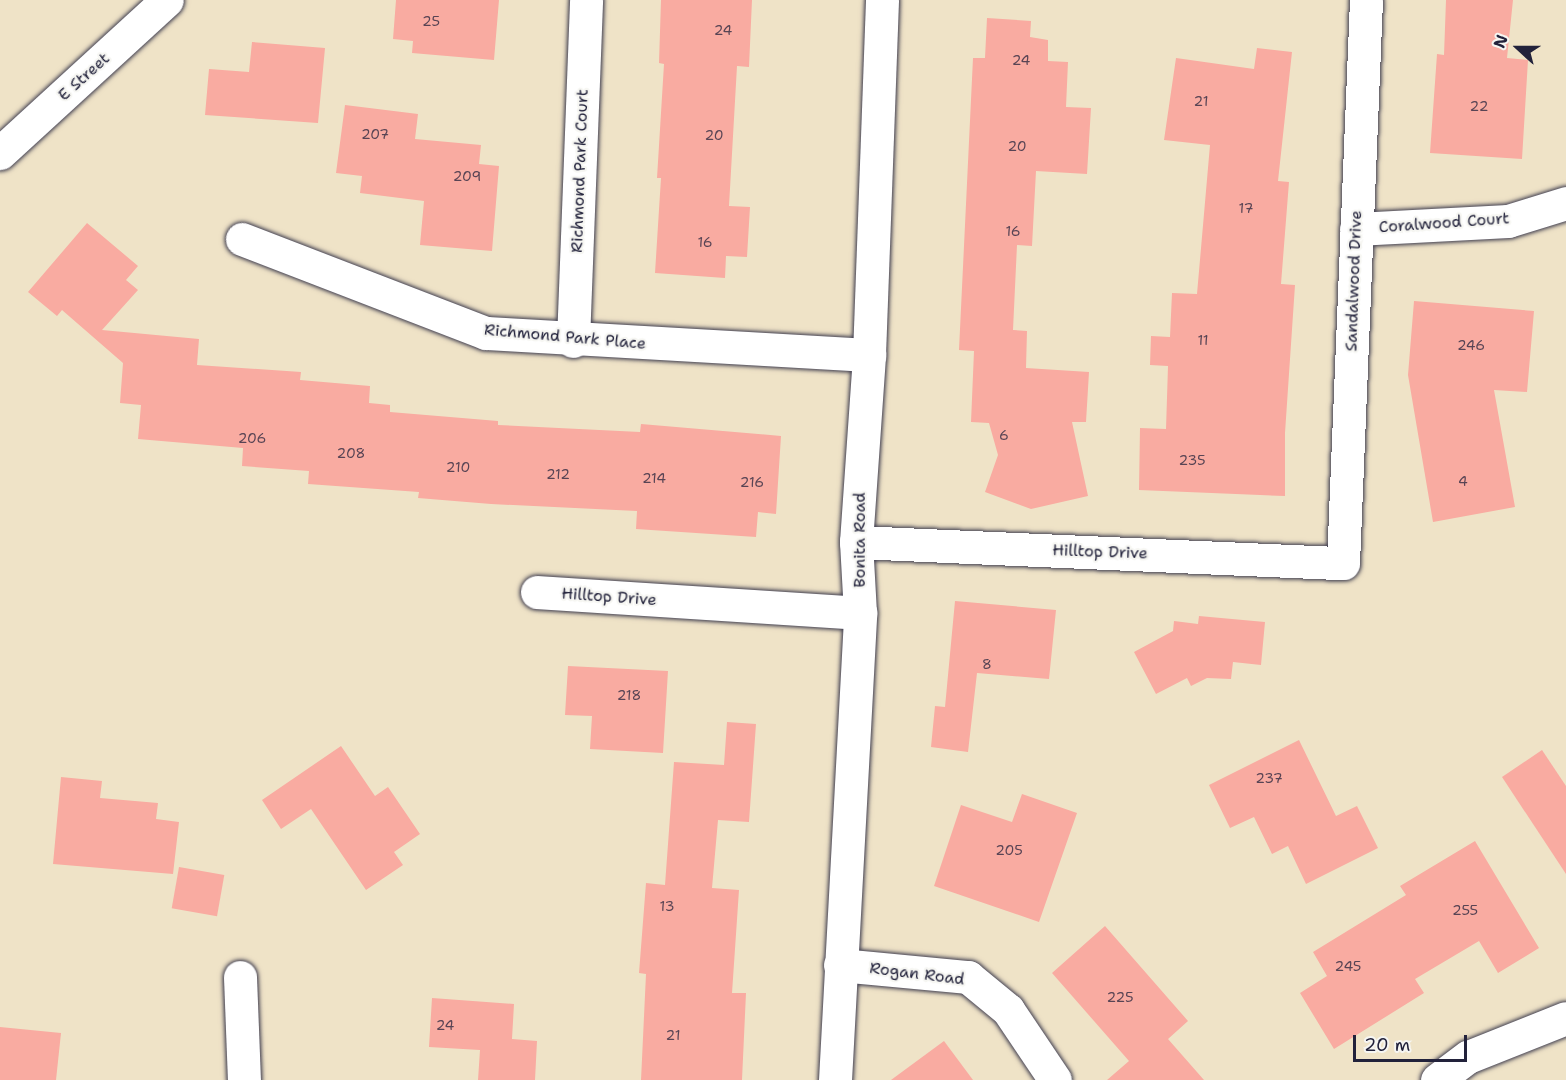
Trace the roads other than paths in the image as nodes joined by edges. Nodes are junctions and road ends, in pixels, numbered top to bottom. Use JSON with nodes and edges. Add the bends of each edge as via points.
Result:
{"nodes":[{"id":1,"x":167,"y":0,"type":"edge"},
{"id":2,"x":586,"y":0,"type":"edge"},
{"id":3,"x":882,"y":0,"type":"edge"},
{"id":4,"x":1366,"y":0,"type":"edge"},
{"id":5,"x":0,"y":153,"type":"edge"},
{"id":6,"x":1566,"y":203,"type":"edge"},
{"id":7,"x":1356,"y":229,"type":"junction"},
{"id":8,"x":242,"y":239,"type":"dead end"},
{"id":9,"x":573,"y":341,"type":"junction"},
{"id":10,"x":868,"y":356,"type":"junction"},
{"id":11,"x":856,"y":542,"type":"junction"},
{"id":12,"x":1343,"y":563,"type":"joint"},
{"id":13,"x":537,"y":592,"type":"dead end"},
{"id":14,"x":860,"y":613,"type":"junction"},
{"id":15,"x":840,"y":965,"type":"junction"},
{"id":16,"x":240,"y":977,"type":"dead end"},
{"id":17,"x":1566,"y":1018,"type":"edge"},
{"id":18,"x":244,"y":1080,"type":"edge"},
{"id":19,"x":835,"y":1080,"type":"edge"},
{"id":20,"x":1055,"y":1080,"type":"edge"},
{"id":21,"x":1437,"y":1080,"type":"edge"}],
"edges":[{"from":1,"to":5,"type":"street","name":"E Street"},
{"from":2,"to":9,"type":"street","name":"Richmond Park Court"},
{"from":3,"to":10,"type":"street","name":"Bonita Road"},
{"from":4,"to":7,"type":"street","name":"Sandalwood Drive"},
{"from":6,"to":7,"type":"street","name":"Coralwood Court","via":[[1508,222]]},
{"from":7,"to":12,"type":"street","name":"Sandalwood Drive"},
{"from":8,"to":9,"type":"street","name":"Richmond Park Place","via":[[486,333]]},
{"from":9,"to":10,"type":"street","name":"Richmond Park Place"},
{"from":10,"to":11,"type":"street","name":"Bonita Road"},
{"from":11,"to":12,"type":"street","name":"Hilltop Drive"},
{"from":11,"to":14,"type":"street","name":"Bonita Road"},
{"from":13,"to":14,"type":"street","name":"Hilltop Drive"},
{"from":14,"to":15,"type":"street","name":"Bonita Road"},
{"from":15,"to":19,"type":"street","name":"Bonita Road"},
{"from":15,"to":20,"type":"street","name":"Rogan Road","via":[[968,977],[1008,1010]]},
{"from":16,"to":18,"type":"street"},
{"from":17,"to":21,"type":"street","via":[[1468,1057]]}]}
